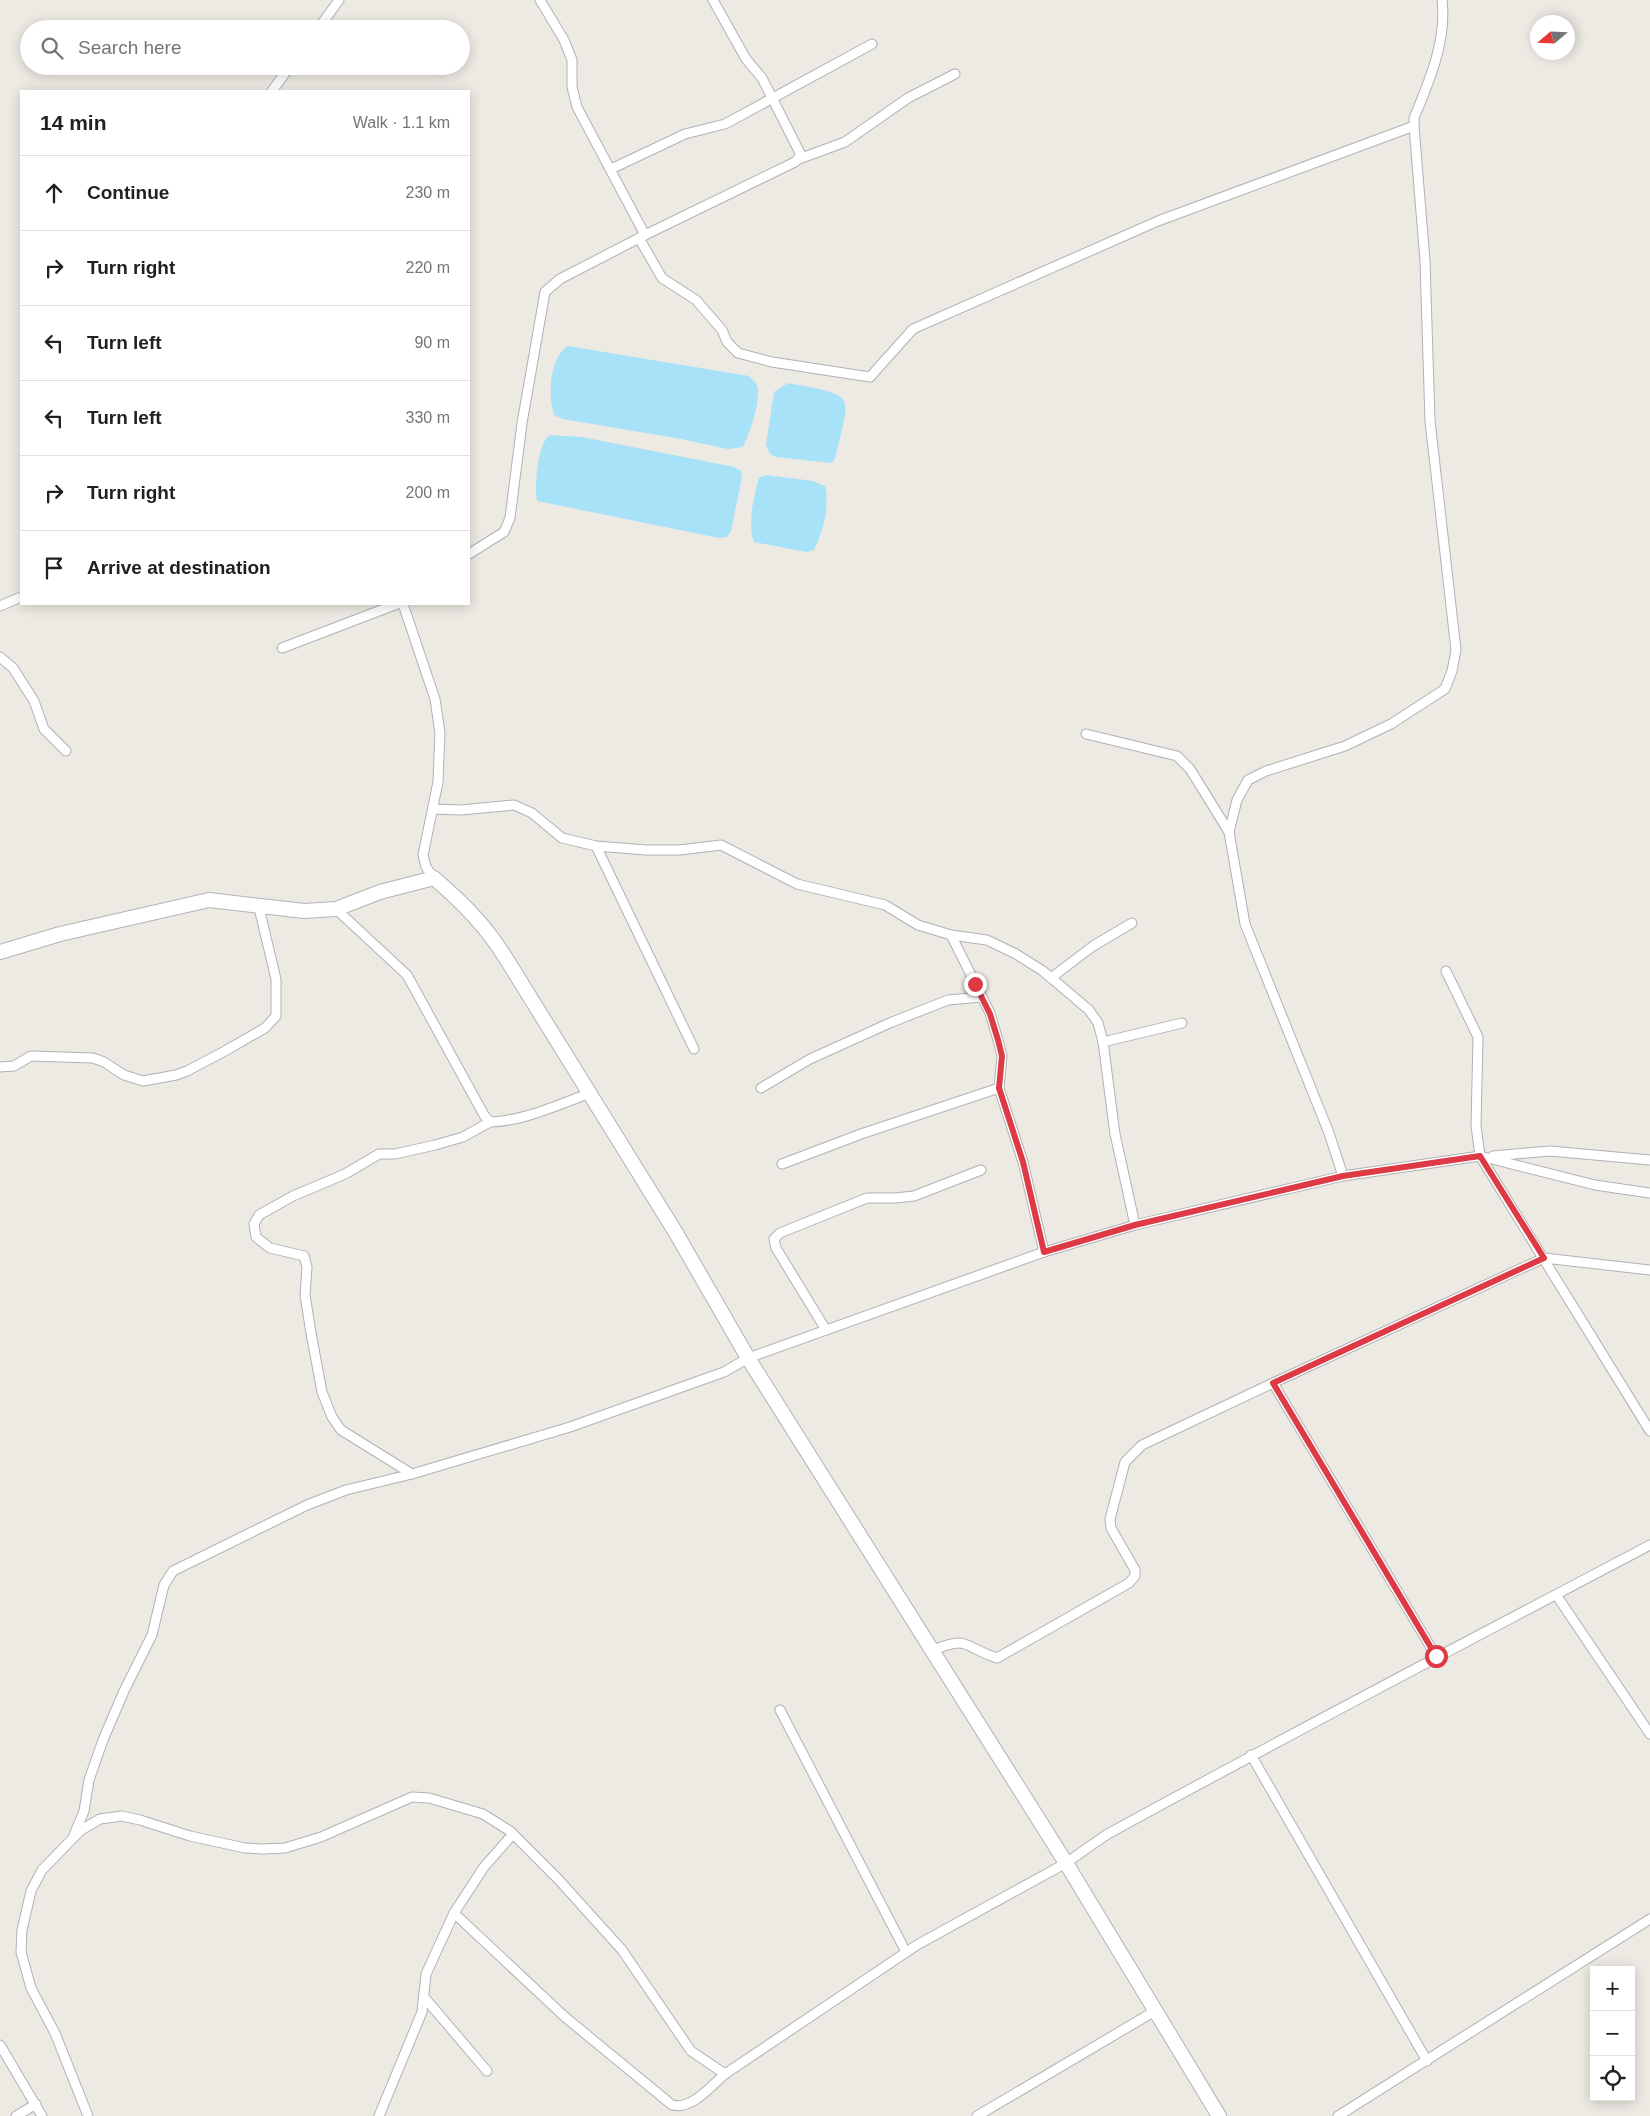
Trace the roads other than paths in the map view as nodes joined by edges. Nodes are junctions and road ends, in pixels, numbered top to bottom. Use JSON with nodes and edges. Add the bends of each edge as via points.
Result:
{"nodes":[{"id":1,"x":339,"y":0,"type":"edge"},
{"id":2,"x":540,"y":0,"type":"edge"},
{"id":3,"x":713,"y":0,"type":"edge"},
{"id":4,"x":1442,"y":0,"type":"edge"},
{"id":5,"x":325,"y":20,"type":"edge"},
{"id":6,"x":872,"y":44,"type":"dead end"},
{"id":7,"x":955,"y":74,"type":"dead end"},
{"id":8,"x":284,"y":75,"type":"edge"},
{"id":9,"x":273,"y":90,"type":"edge"},
{"id":10,"x":772,"y":98,"type":"junction"},
{"id":11,"x":1414,"y":126,"type":"junction"},
{"id":12,"x":799,"y":159,"type":"junction"},
{"id":13,"x":611,"y":169,"type":"junction"},
{"id":14,"x":642,"y":237,"type":"junction"},
{"id":15,"x":470,"y":553,"type":"edge"},
{"id":16,"x":20,"y":598,"type":"edge"},
{"id":17,"x":394,"y":605,"type":"edge"},
{"id":18,"x":403,"y":605,"type":"edge"},
{"id":19,"x":0,"y":606,"type":"edge"},
{"id":20,"x":282,"y":648,"type":"dead end"},
{"id":21,"x":0,"y":657,"type":"edge"},
{"id":22,"x":1086,"y":734,"type":"dead end"},
{"id":23,"x":66,"y":751,"type":"dead end"},
{"id":24,"x":433,"y":809,"type":"junction"},
{"id":25,"x":1229,"y":832,"type":"junction"},
{"id":26,"x":596,"y":846,"type":"junction"},
{"id":27,"x":434,"y":878,"type":"junction"},
{"id":28,"x":259,"y":908,"type":"junction"},
{"id":29,"x":336,"y":909,"type":"junction"},
{"id":30,"x":1132,"y":923,"type":"dead end"},
{"id":31,"x":951,"y":935,"type":"junction"},
{"id":32,"x":0,"y":952,"type":"edge"},
{"id":33,"x":1446,"y":971,"type":"dead end"},
{"id":34,"x":1050,"y":978,"type":"junction"},
{"id":35,"x":982,"y":997,"type":"junction"},
{"id":36,"x":1182,"y":1023,"type":"dead end"},
{"id":37,"x":1103,"y":1042,"type":"junction"},
{"id":38,"x":694,"y":1049,"type":"dead end"},
{"id":39,"x":0,"y":1067,"type":"edge"},
{"id":40,"x":761,"y":1088,"type":"dead end"},
{"id":41,"x":999,"y":1088,"type":"junction"},
{"id":42,"x":588,"y":1094,"type":"junction"},
{"id":43,"x":490,"y":1122,"type":"junction"},
{"id":44,"x":1484,"y":1156,"type":"junction"},
{"id":45,"x":1650,"y":1160,"type":"edge"},
{"id":46,"x":782,"y":1164,"type":"dead end"},
{"id":47,"x":982,"y":1170,"type":"dead end"},
{"id":48,"x":1343,"y":1176,"type":"junction"},
{"id":49,"x":1650,"y":1193,"type":"edge"},
{"id":50,"x":1135,"y":1225,"type":"junction"},
{"id":51,"x":1044,"y":1252,"type":"junction"},
{"id":52,"x":1544,"y":1258,"type":"junction"},
{"id":53,"x":1650,"y":1270,"type":"edge"},
{"id":54,"x":826,"y":1330,"type":"junction"},
{"id":55,"x":748,"y":1358,"type":"junction"},
{"id":56,"x":1273,"y":1383,"type":"junction"},
{"id":57,"x":1650,"y":1431,"type":"edge"},
{"id":58,"x":412,"y":1474,"type":"junction"},
{"id":59,"x":1650,"y":1545,"type":"edge"},
{"id":60,"x":1557,"y":1596,"type":"junction"},
{"id":61,"x":933,"y":1650,"type":"junction"},
{"id":62,"x":1436,"y":1656,"type":"junction"},
{"id":63,"x":780,"y":1710,"type":"dead end"},
{"id":64,"x":1650,"y":1734,"type":"edge"},
{"id":65,"x":1251,"y":1756,"type":"junction"},
{"id":66,"x":513,"y":1834,"type":"junction"},
{"id":67,"x":74,"y":1835,"type":"junction"},
{"id":68,"x":1066,"y":1863,"type":"junction"},
{"id":69,"x":454,"y":1913,"type":"junction"},
{"id":70,"x":1650,"y":1919,"type":"edge"},
{"id":71,"x":906,"y":1952,"type":"junction"},
{"id":72,"x":424,"y":1997,"type":"junction"},
{"id":73,"x":1154,"y":2011,"type":"junction"},
{"id":74,"x":0,"y":2046,"type":"edge"},
{"id":75,"x":1427,"y":2061,"type":"junction"},
{"id":76,"x":487,"y":2071,"type":"dead end"},
{"id":77,"x":725,"y":2074,"type":"junction"},
{"id":78,"x":36,"y":2104,"type":"junction"},
{"id":79,"x":16,"y":2116,"type":"edge"},
{"id":80,"x":42,"y":2116,"type":"edge"},
{"id":81,"x":88,"y":2116,"type":"edge"},
{"id":82,"x":379,"y":2116,"type":"edge"},
{"id":83,"x":977,"y":2116,"type":"edge"},
{"id":84,"x":1219,"y":2116,"type":"edge"},
{"id":85,"x":1338,"y":2116,"type":"edge"}],
"edges":[{"from":1,"to":5,"type":"street"},
{"from":2,"to":13,"type":"street","via":[[572,60],[572,87],[577,106]]},
{"from":3,"to":10,"type":"street"},
{"from":4,"to":11,"type":"street","via":[[1443,18],[1437,57],[1414,118]]},
{"from":6,"to":10,"type":"street"},
{"from":7,"to":12,"type":"street","via":[[908,98],[845,142]]},
{"from":8,"to":9,"type":"street"},
{"from":10,"to":12,"type":"street","via":[[800,150]]},
{"from":10,"to":13,"type":"street","via":[[725,124],[684,134]]},
{"from":11,"to":14,"type":"street","via":[[1158,221],[913,329],[870,377],[772,362],[738,353],[696,300],[662,278]]},
{"from":11,"to":25,"type":"street","via":[[1425,261],[1430,421],[1456,650],[1452,671],[1445,689],[1391,724],[1345,746],[1266,771],[1248,780],[1237,800]]},
{"from":12,"to":14,"type":"street"},
{"from":13,"to":14,"type":"street"},
{"from":14,"to":15,"type":"street","via":[[560,279],[545,292],[522,423],[510,518],[504,532]]},
{"from":16,"to":19,"type":"street"},
{"from":17,"to":20,"type":"street"},
{"from":18,"to":24,"type":"street","via":[[435,699],[440,733],[438,782]]},
{"from":21,"to":23,"type":"street","via":[[13,668],[34,702],[44,729]]},
{"from":22,"to":25,"type":"street","via":[[1177,756],[1190,769]]},
{"from":24,"to":26,"type":"street","via":[[514,805],[532,813],[562,838]]},
{"from":24,"to":27,"type":"street","via":[[423,855]]},
{"from":25,"to":48,"type":"street","via":[[1245,924],[1329,1132]]},
{"from":26,"to":31,"type":"street","via":[[654,850],[721,845],[797,884],[885,905],[918,925]]},
{"from":26,"to":38,"type":"street"},
{"from":27,"to":29,"type":"street","via":[[380,892]]},
{"from":27,"to":42,"type":"street","via":[[488,931]]},
{"from":28,"to":29,"type":"street","via":[[304,912]]},
{"from":28,"to":32,"type":"street","via":[[210,900],[60,934]]},
{"from":28,"to":39,"type":"street","via":[[276,979],[276,1016],[265,1028],[187,1071],[143,1080],[124,1075],[92,1058],[31,1056],[18,1064]]},
{"from":29,"to":43,"type":"street","via":[[407,975],[443,1044]]},
{"from":30,"to":34,"type":"street","via":[[1093,946]]},
{"from":31,"to":34,"type":"street","via":[[987,940],[1016,954]]},
{"from":31,"to":35,"type":"street"},
{"from":33,"to":44,"type":"street","via":[[1478,1036],[1476,1126]]},
{"from":34,"to":37,"type":"street","via":[[1089,1010],[1098,1023]]},
{"from":35,"to":40,"type":"street","via":[[948,1000],[892,1022],[810,1059]]},
{"from":35,"to":41,"type":"street","via":[[1002,1056]]},
{"from":36,"to":37,"type":"street"},
{"from":37,"to":50,"type":"street","via":[[1115,1134]]},
{"from":41,"to":46,"type":"street"},
{"from":41,"to":51,"type":"street","via":[[1023,1162]]},
{"from":42,"to":43,"type":"street","via":[[548,1109]]},
{"from":42,"to":55,"type":"street","via":[[676,1233]]},
{"from":43,"to":58,"type":"street","via":[[463,1137],[395,1154],[379,1154],[259,1215],[254,1224],[256,1236],[270,1248],[304,1256],[310,1324],[322,1392],[332,1418],[341,1430]]},
{"from":44,"to":45,"type":"street","via":[[1550,1151]]},
{"from":44,"to":48,"type":"street"},
{"from":44,"to":49,"type":"street","via":[[1595,1185]]},
{"from":44,"to":52,"type":"street"},
{"from":47,"to":54,"type":"street","via":[[914,1196],[867,1198],[780,1233],[774,1239]]},
{"from":48,"to":50,"type":"street"},
{"from":50,"to":51,"type":"street"},
{"from":51,"to":54,"type":"street"},
{"from":52,"to":53,"type":"street"},
{"from":52,"to":56,"type":"street"},
{"from":52,"to":57,"type":"street"},
{"from":54,"to":55,"type":"street"},
{"from":55,"to":58,"type":"street","via":[[724,1372],[570,1427]]},
{"from":55,"to":61,"type":"street"},
{"from":56,"to":61,"type":"street","via":[[1142,1445],[1125,1462],[1110,1519],[1111,1528],[1135,1570],[1135,1576],[1129,1583],[997,1658],[982,1654],[963,1642]]},
{"from":56,"to":62,"type":"street"},
{"from":58,"to":67,"type":"street","via":[[346,1490],[307,1505],[173,1571],[164,1585],[152,1636],[103,1740]]},
{"from":59,"to":60,"type":"street"},
{"from":60,"to":62,"type":"street"},
{"from":60,"to":64,"type":"street"},
{"from":61,"to":68,"type":"street"},
{"from":62,"to":65,"type":"street"},
{"from":63,"to":71,"type":"street"},
{"from":65,"to":68,"type":"street","via":[[1106,1835]]},
{"from":65,"to":75,"type":"street"},
{"from":66,"to":67,"type":"street","via":[[483,1814],[429,1798],[412,1797],[321,1837],[285,1848],[245,1848],[122,1816],[100,1819]]},
{"from":66,"to":69,"type":"street","via":[[484,1867]]},
{"from":66,"to":77,"type":"street","via":[[622,1950],[691,2051]]},
{"from":67,"to":81,"type":"street","via":[[42,1870],[31,1891],[22,1930],[21,1952],[31,1988],[56,2033]]},
{"from":68,"to":71,"type":"street"},
{"from":68,"to":73,"type":"street"},
{"from":69,"to":72,"type":"street","via":[[426,1974]]},
{"from":69,"to":77,"type":"street","via":[[565,2017],[672,2105],[691,2104]]},
{"from":70,"to":75,"type":"street"},
{"from":71,"to":77,"type":"street"},
{"from":72,"to":76,"type":"street"},
{"from":72,"to":82,"type":"street","via":[[422,2012]]},
{"from":73,"to":83,"type":"street"},
{"from":73,"to":84,"type":"street"},
{"from":74,"to":78,"type":"street"},
{"from":75,"to":85,"type":"street"},
{"from":78,"to":79,"type":"street"},
{"from":78,"to":80,"type":"street"}]}
